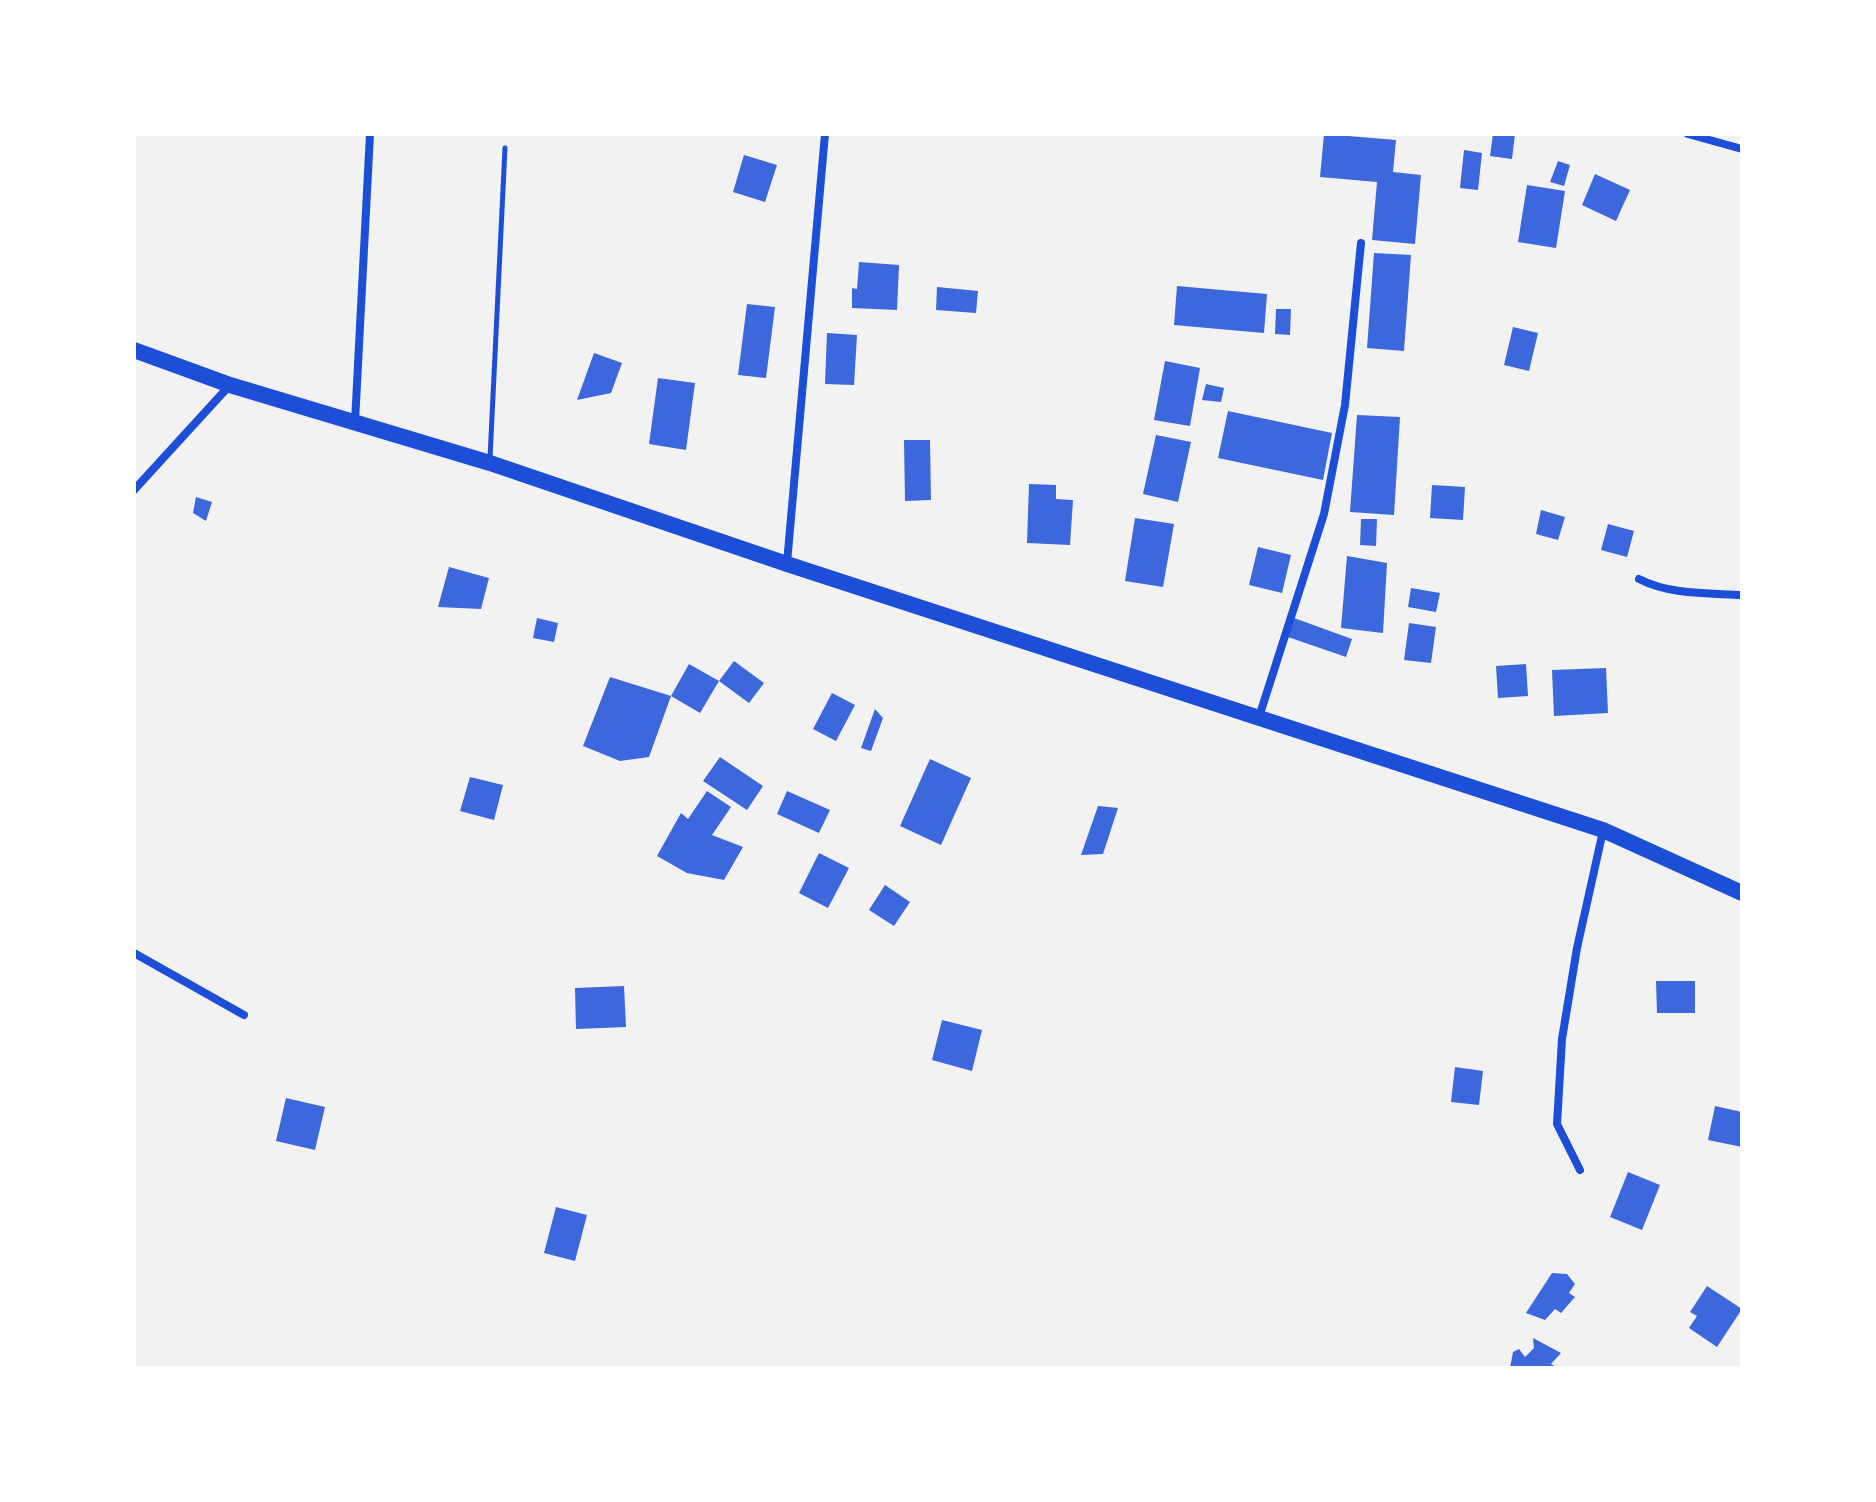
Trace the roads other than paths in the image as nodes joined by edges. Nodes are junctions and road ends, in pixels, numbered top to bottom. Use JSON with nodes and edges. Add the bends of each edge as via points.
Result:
{"nodes":[{"id":1,"x":370,"y":134,"type":"edge"},
{"id":2,"x":825,"y":134,"type":"edge"},
{"id":3,"x":1688,"y":134,"type":"edge"},
{"id":4,"x":505,"y":148,"type":"dead end"},
{"id":5,"x":1742,"y":149,"type":"edge"},
{"id":6,"x":1361,"y":243,"type":"dead end"},
{"id":7,"x":134,"y":350,"type":"edge"},
{"id":8,"x":230,"y":385,"type":"junction"},
{"id":9,"x":355,"y":422,"type":"junction"},
{"id":10,"x":490,"y":463,"type":"junction"},
{"id":11,"x":134,"y":490,"type":"edge"},
{"id":12,"x":787,"y":564,"type":"junction"},
{"id":13,"x":1639,"y":579,"type":"dead end"},
{"id":14,"x":1742,"y":595,"type":"edge"},
{"id":15,"x":1259,"y":717,"type":"junction"},
{"id":16,"x":1603,"y":830,"type":"junction"},
{"id":17,"x":1742,"y":893,"type":"edge"},
{"id":18,"x":134,"y":953,"type":"edge"},
{"id":19,"x":244,"y":1015,"type":"dead end"},
{"id":20,"x":1580,"y":1170,"type":"dead end"}],
"edges":[{"from":1,"to":9,"type":"street"},
{"from":2,"to":12,"type":"street"},
{"from":3,"to":5,"type":"street"},
{"from":4,"to":10,"type":"lane"},
{"from":6,"to":15,"type":"street","via":[[1345,405],[1324,514]]},
{"from":7,"to":8,"type":"highway"},
{"from":8,"to":9,"type":"highway"},
{"from":8,"to":11,"type":"street"},
{"from":9,"to":10,"type":"highway"},
{"from":10,"to":12,"type":"highway"},
{"from":12,"to":15,"type":"highway"},
{"from":13,"to":14,"type":"street","via":[[1654,587]]},
{"from":15,"to":16,"type":"highway"},
{"from":16,"to":17,"type":"highway"},
{"from":16,"to":20,"type":"street","via":[[1562,1039],[1557,1124]]},
{"from":18,"to":19,"type":"street"}]}
